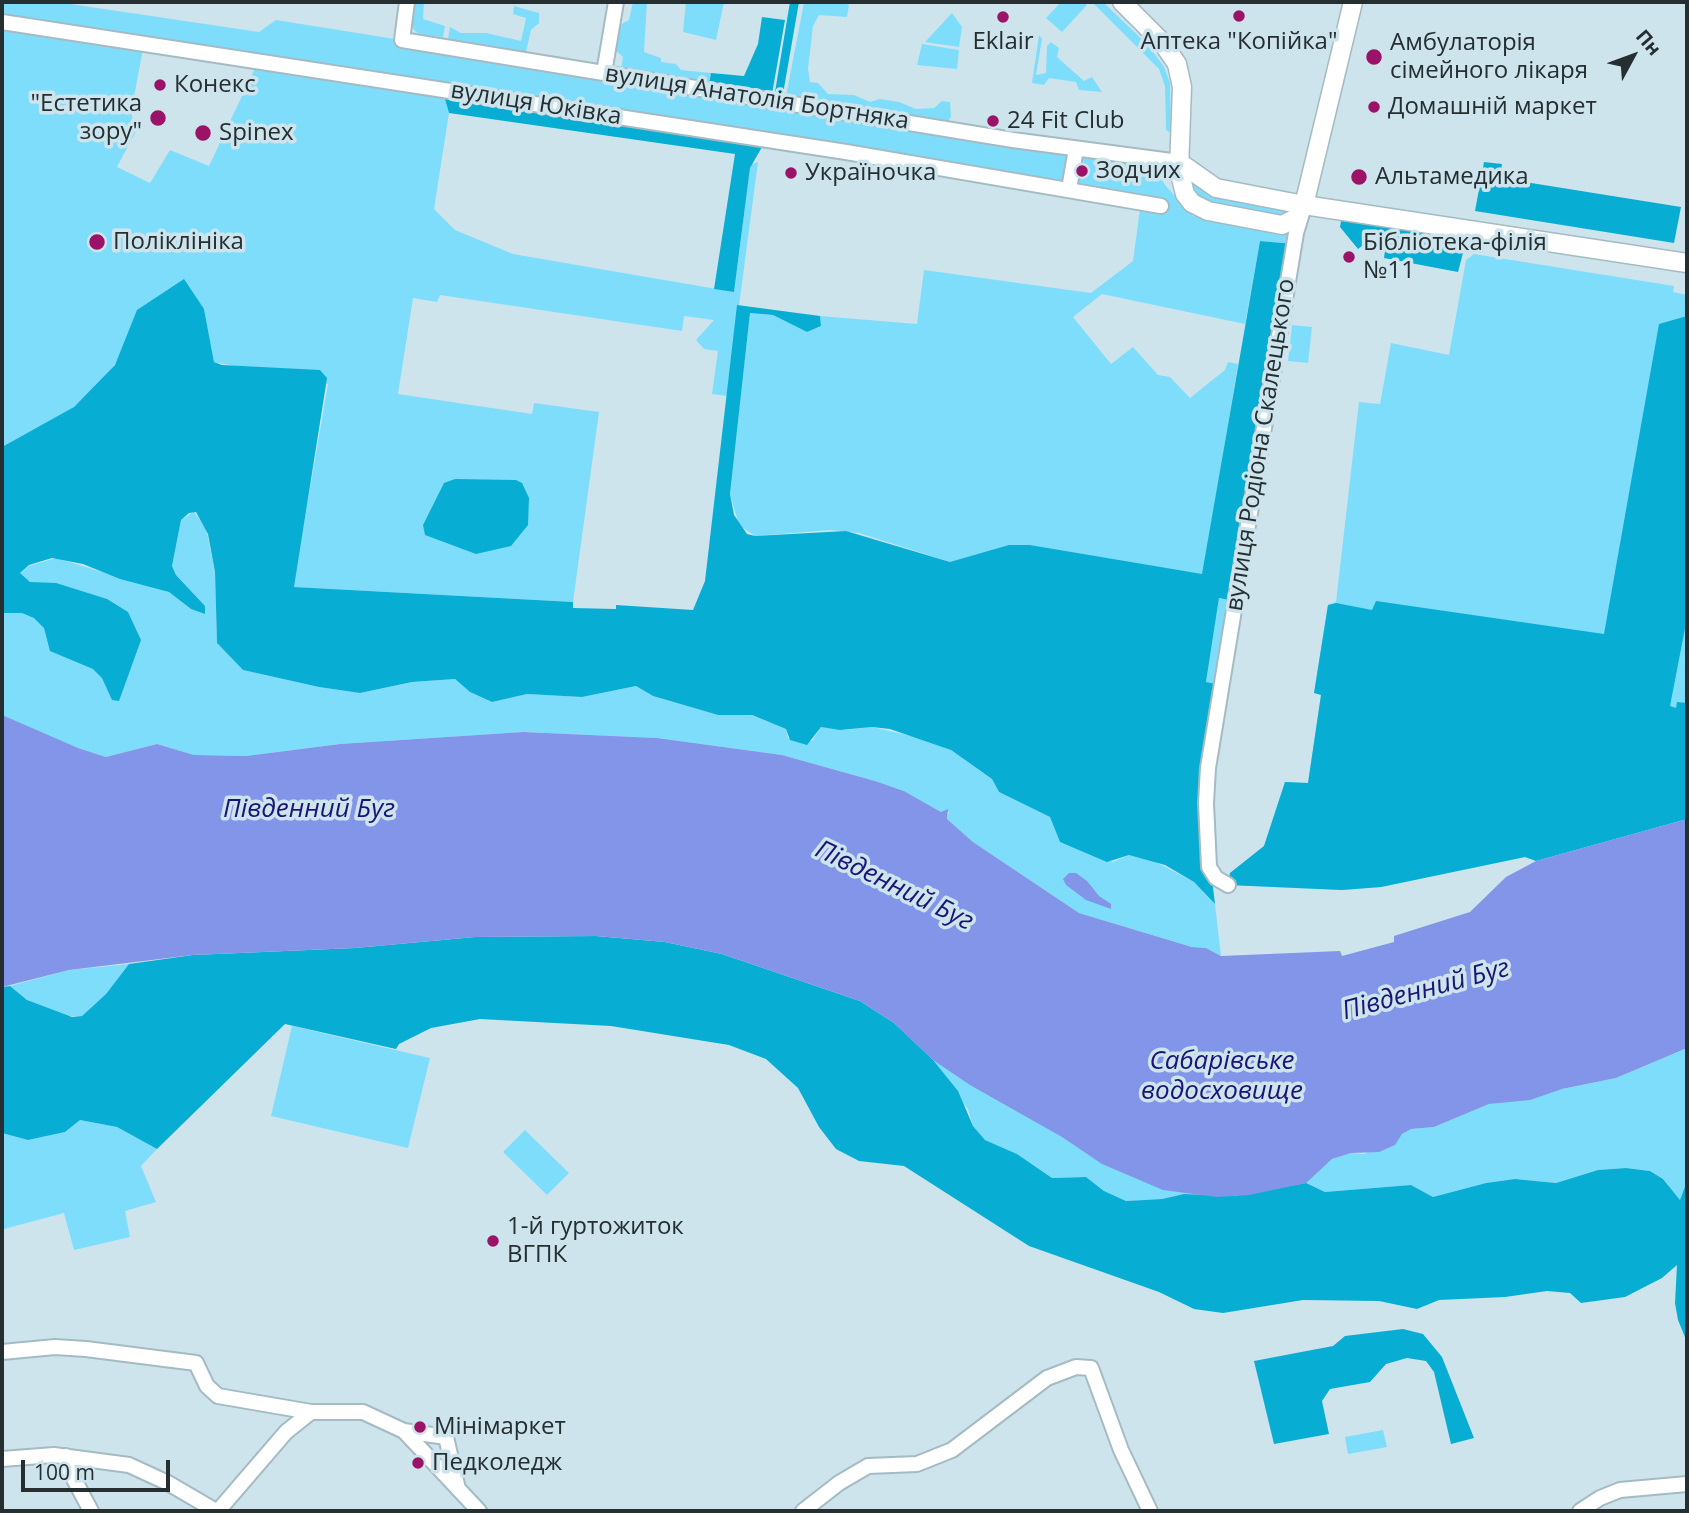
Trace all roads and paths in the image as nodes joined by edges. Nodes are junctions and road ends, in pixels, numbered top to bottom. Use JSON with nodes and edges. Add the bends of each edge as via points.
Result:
{"nodes":[{"id":1,"x":407,"y":2,"type":"edge"},
{"id":2,"x":616,"y":2,"type":"edge"},
{"id":3,"x":1122,"y":2,"type":"edge"},
{"id":4,"x":1353,"y":2,"type":"edge"},
{"id":5,"x":2,"y":22,"type":"edge"},
{"id":6,"x":604,"y":73,"type":"junction"},
{"id":7,"x":1076,"y":149,"type":"junction"},
{"id":8,"x":1179,"y":162,"type":"junction"},
{"id":9,"x":1069,"y":189,"type":"junction"},
{"id":10,"x":1161,"y":205,"type":"dead end"},
{"id":11,"x":1304,"y":205,"type":"junction"},
{"id":12,"x":1687,"y":262,"type":"edge"},
{"id":13,"x":1228,"y":885,"type":"dead end"},
{"id":14,"x":2,"y":1352,"type":"edge"},
{"id":15,"x":311,"y":1412,"type":"junction"},
{"id":16,"x":404,"y":1431,"type":"junction"},
{"id":17,"x":66,"y":1456,"type":"junction"},
{"id":18,"x":2,"y":1460,"type":"edge"},
{"id":19,"x":1687,"y":1483,"type":"edge"},
{"id":20,"x":458,"y":1489,"type":"junction"},
{"id":21,"x":90,"y":1511,"type":"edge"},
{"id":22,"x":217,"y":1511,"type":"edge"},
{"id":23,"x":479,"y":1511,"type":"edge"},
{"id":24,"x":803,"y":1511,"type":"edge"},
{"id":25,"x":1150,"y":1511,"type":"edge"},
{"id":26,"x":1580,"y":1511,"type":"edge"}],
"edges":[{"from":1,"to":6,"type":"street","name":"вулиця Анатолія Бортняка","via":[[402,40]]},
{"from":2,"to":6,"type":"street"},
{"from":3,"to":8,"type":"main road","via":[[1177,64],[1182,87]]},
{"from":4,"to":11,"type":"main road","name":"вулиця Родіона Скалецького"},
{"from":5,"to":9,"type":"street","name":"вулиця Юківка"},
{"from":6,"to":7,"type":"street","name":"вулиця Анатолія Бортняка"},
{"from":7,"to":8,"type":"street","name":"вулиця Анатолія Бортняка"},
{"from":7,"to":9,"type":"street"},
{"from":8,"to":11,"type":"main road","via":[[1216,188]]},
{"from":8,"to":11,"type":"main road","via":[[1185,194],[1208,211],[1282,225],[1296,218]]},
{"from":9,"to":10,"type":"street","name":"вулиця Юківка"},
{"from":11,"to":12,"type":"main road"},
{"from":11,"to":13,"type":"street","name":"вулиця Родіона Скалецького","via":[[1208,768],[1209,867]]},
{"from":14,"to":15,"type":"street","via":[[55,1347],[196,1363],[207,1386],[218,1396]]},
{"from":15,"to":16,"type":"street","via":[[363,1412]]},
{"from":15,"to":22,"type":"street","via":[[286,1432]]},
{"from":16,"to":20,"type":"street"},
{"from":16,"to":20,"type":"street","via":[[446,1437]]},
{"from":17,"to":18,"type":"street"},
{"from":17,"to":21,"type":"street"},
{"from":17,"to":22,"type":"street","via":[[129,1465]]},
{"from":19,"to":26,"type":"street","via":[[1620,1490]]},
{"from":20,"to":23,"type":"street"},
{"from":24,"to":25,"type":"street","via":[[868,1466],[917,1464],[952,1450],[1047,1378],[1076,1367],[1091,1368],[1121,1450]]}]}
